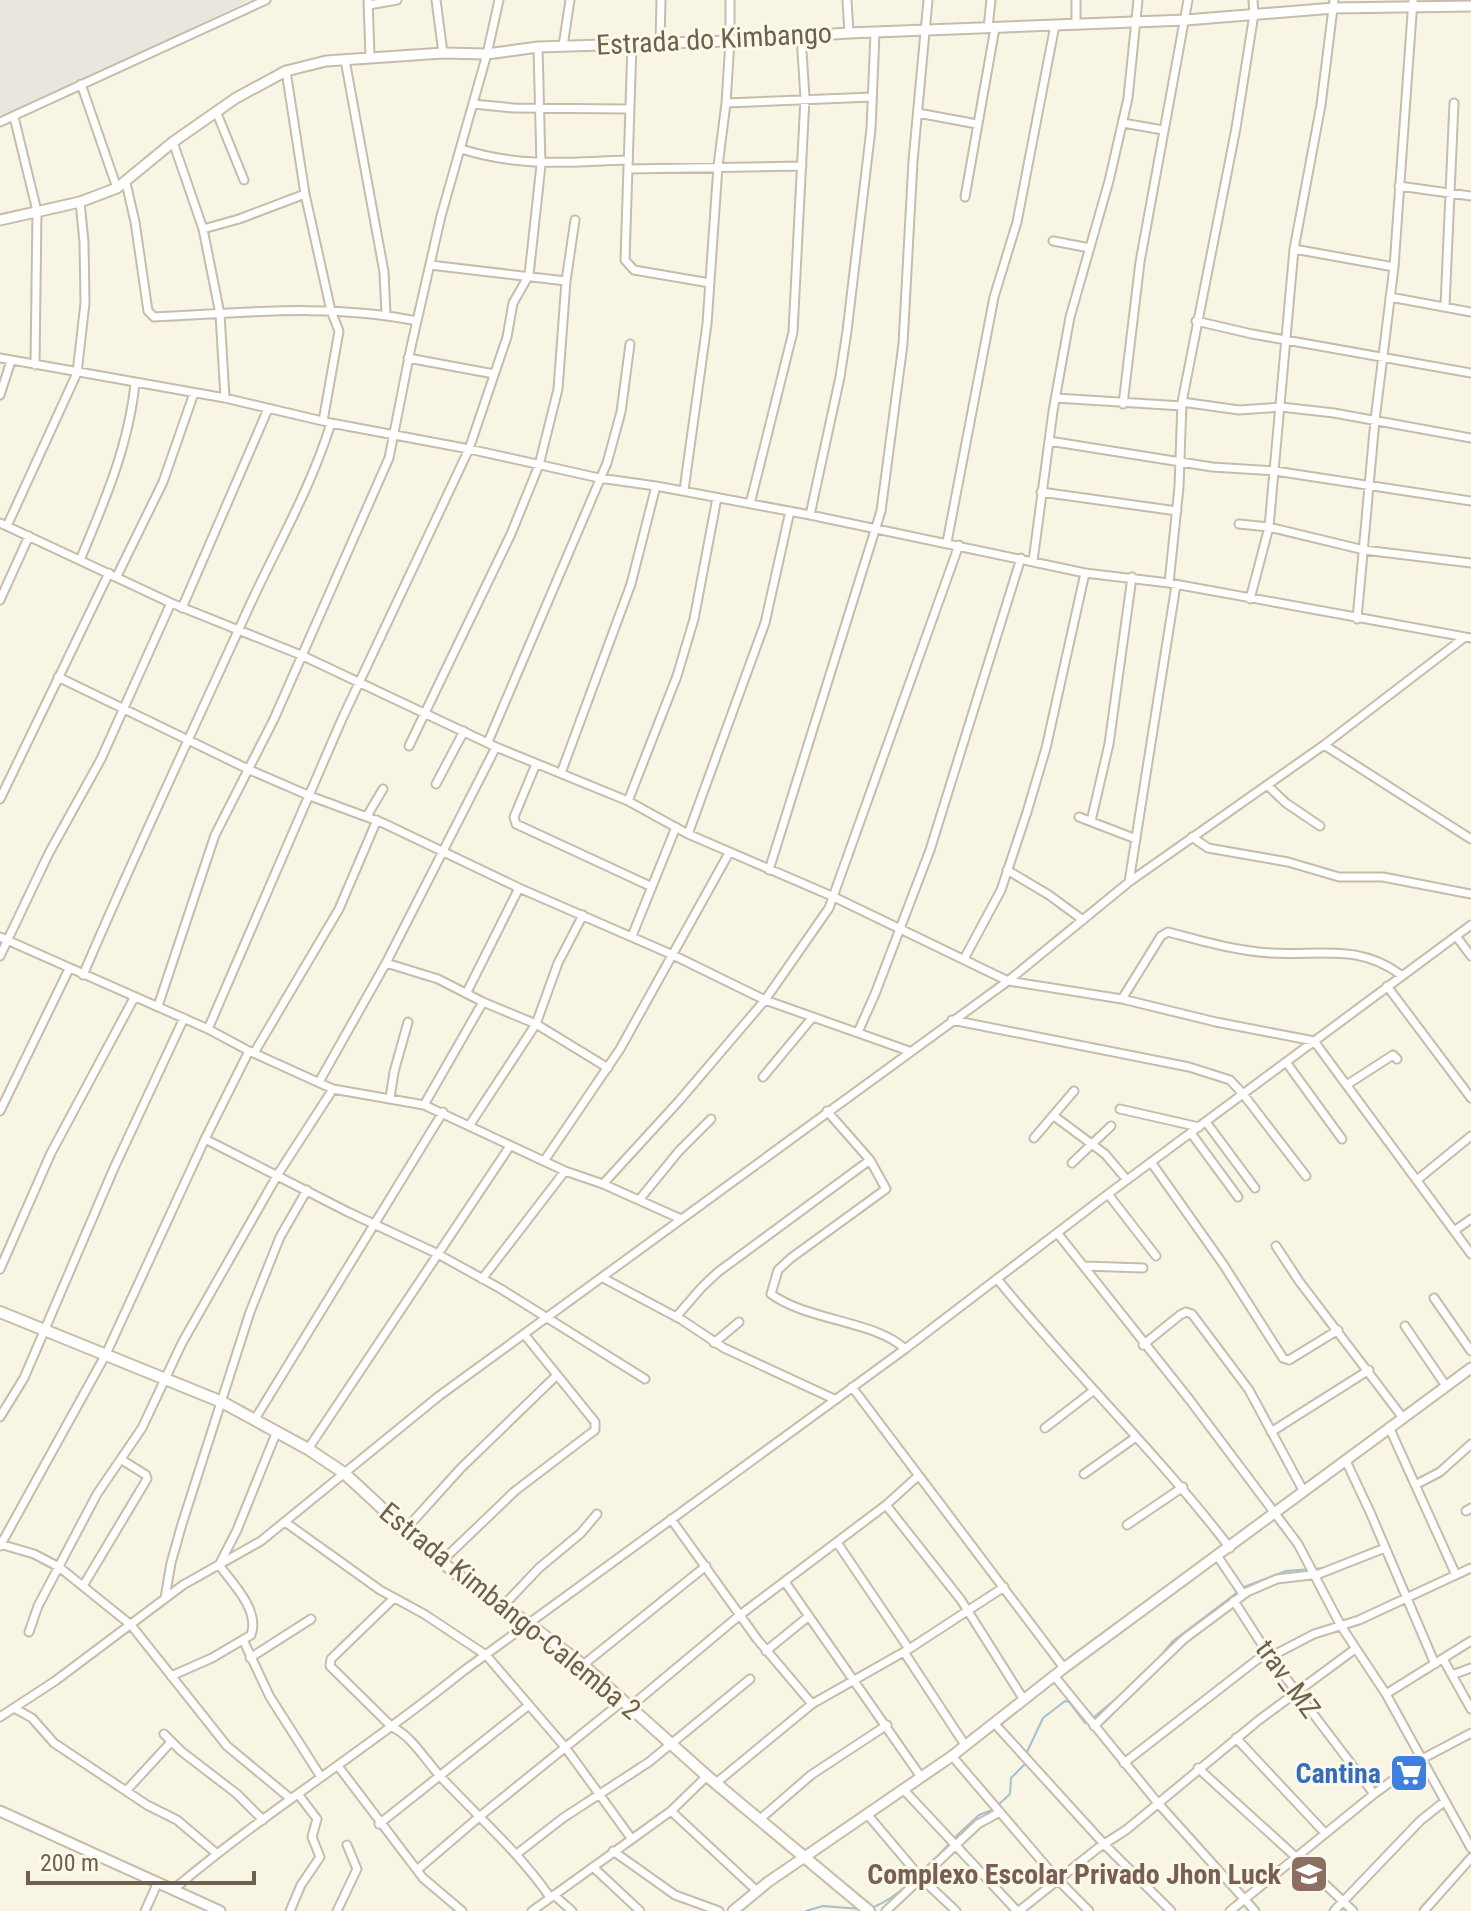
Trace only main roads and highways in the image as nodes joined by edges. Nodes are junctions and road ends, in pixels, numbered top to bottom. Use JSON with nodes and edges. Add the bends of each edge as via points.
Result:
{"nodes":[{"id":1,"x":0,"y":1312,"type":"edge"},
{"id":2,"x":869,"y":1911,"type":"edge"}],
"edges":[{"from":1,"to":2,"type":"main road","name":"Estrada Kimbango-Calemba 2","via":[[222,1402],[344,1473],[441,1562],[583,1665]]}]}
